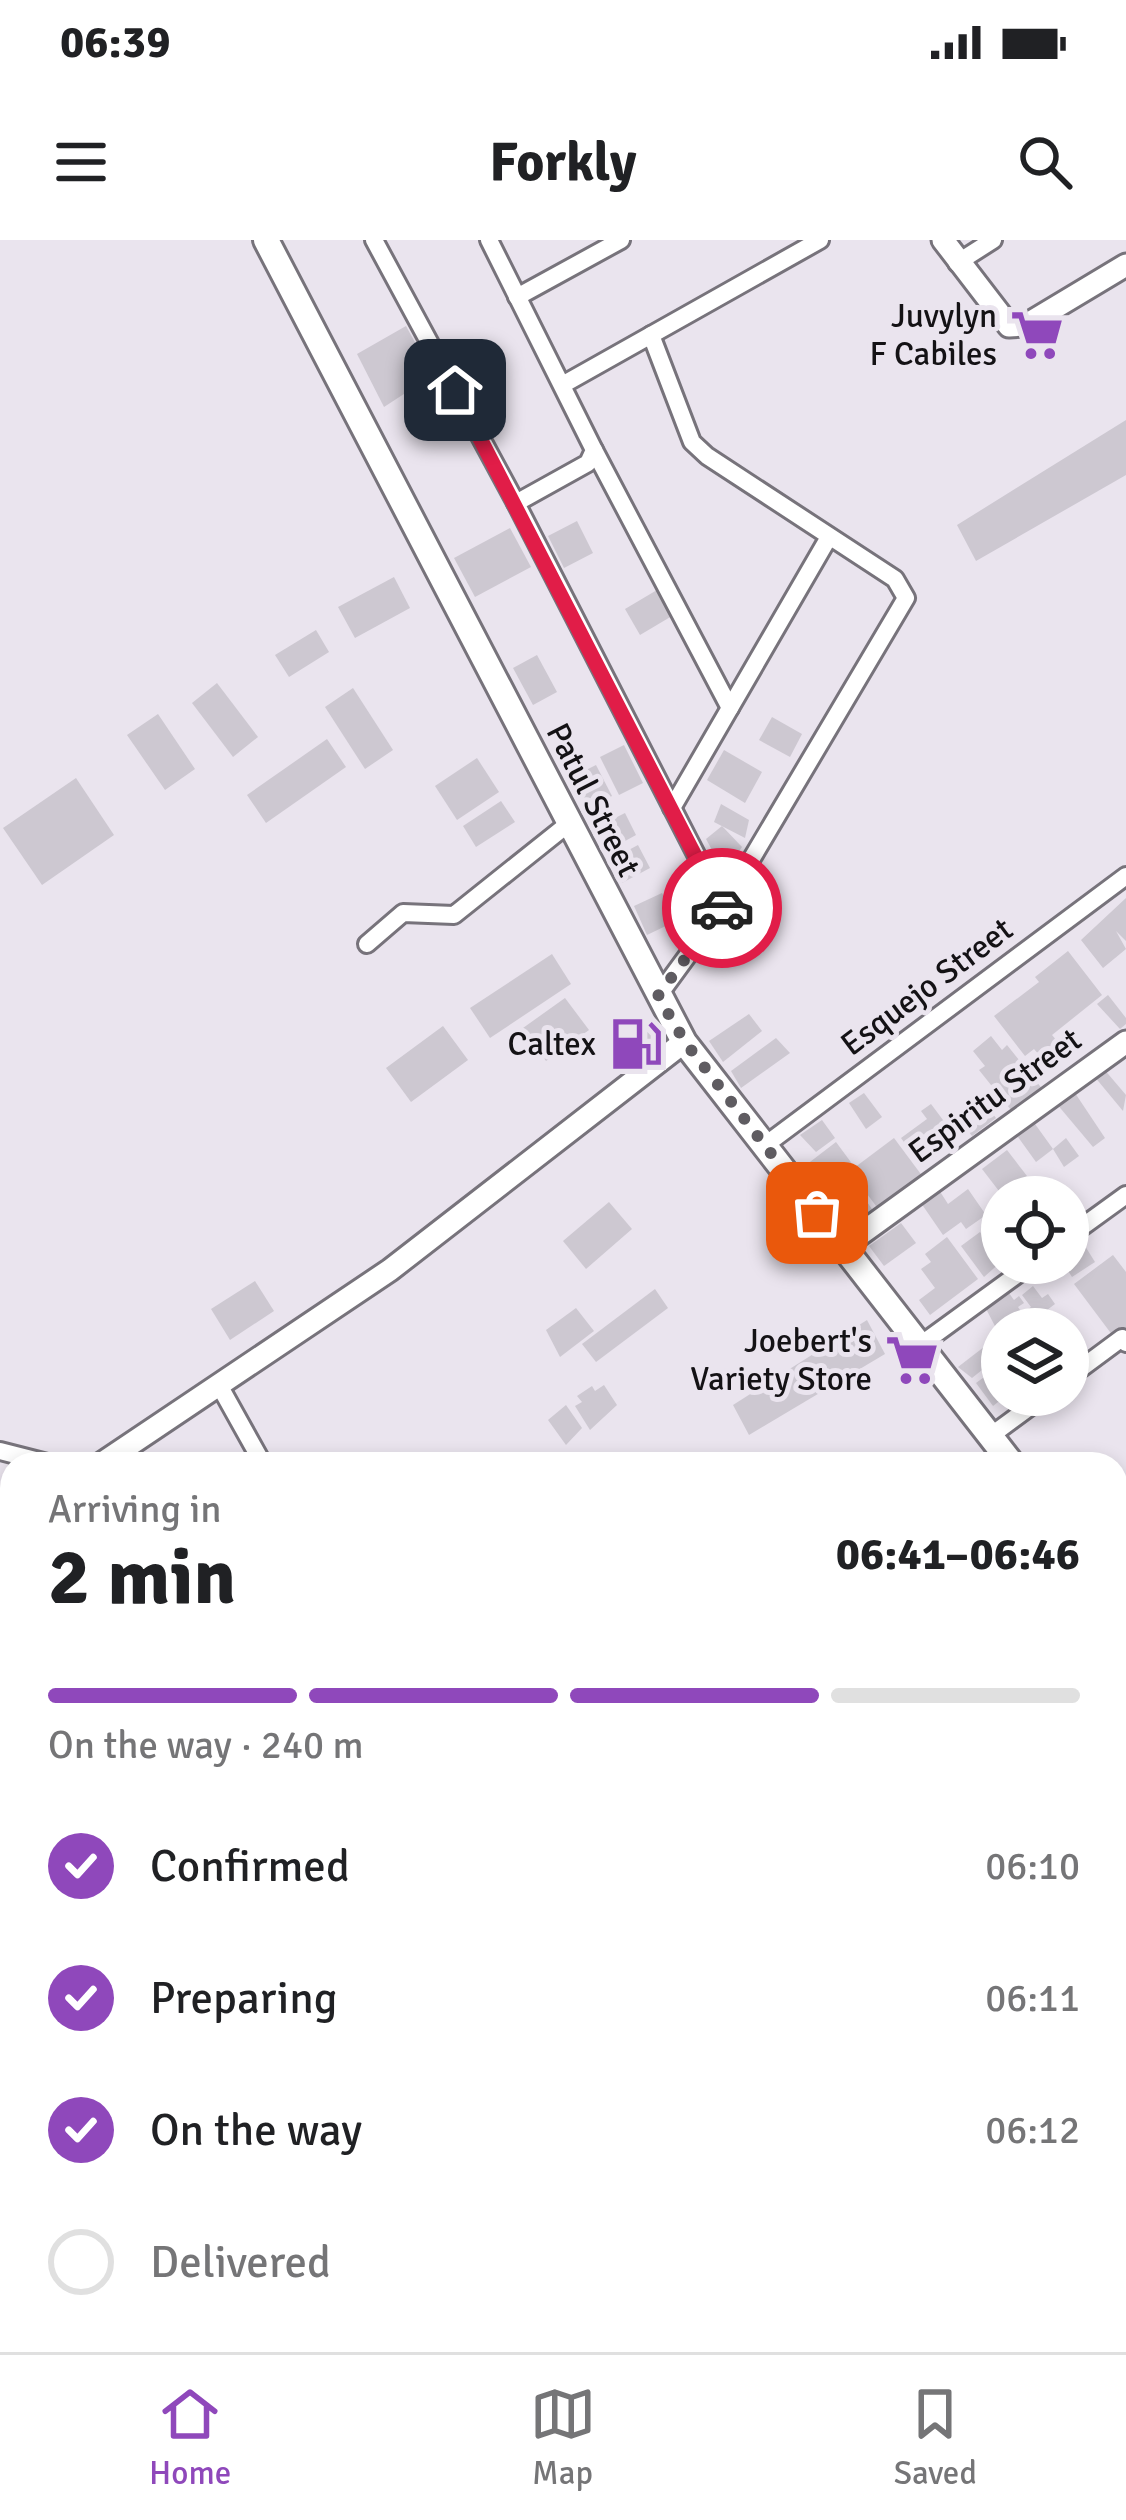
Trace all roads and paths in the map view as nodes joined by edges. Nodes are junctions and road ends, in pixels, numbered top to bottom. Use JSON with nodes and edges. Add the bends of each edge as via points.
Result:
{"nodes":[{"id":1,"x":266,"y":240,"type":"edge"},
{"id":2,"x":374,"y":240,"type":"edge"},
{"id":3,"x":489,"y":240,"type":"edge"},
{"id":4,"x":621,"y":240,"type":"edge"},
{"id":5,"x":820,"y":240,"type":"edge"},
{"id":6,"x":943,"y":240,"type":"edge"},
{"id":7,"x":993,"y":240,"type":"edge"},
{"id":8,"x":957,"y":263,"type":"junction"},
{"id":9,"x":1126,"y":265,"type":"edge"},
{"id":10,"x":517,"y":297,"type":"junction"},
{"id":11,"x":651,"y":335,"type":"junction"},
{"id":12,"x":564,"y":384,"type":"junction"},
{"id":13,"x":594,"y":450,"type":"junction"},
{"id":14,"x":517,"y":503,"type":"junction"},
{"id":15,"x":829,"y":537,"type":"junction"},
{"id":16,"x":730,"y":709,"type":"junction"},
{"id":17,"x":672,"y":808,"type":"junction"},
{"id":18,"x":568,"y":824,"type":"junction"},
{"id":19,"x":1126,"y":876,"type":"edge"},
{"id":20,"x":723,"y":907,"type":"junction"},
{"id":21,"x":367,"y":944,"type":"dead end"},
{"id":22,"x":658,"y":996,"type":"junction"},
{"id":23,"x":685,"y":1042,"type":"junction"},
{"id":24,"x":1126,"y":1042,"type":"edge"},
{"id":25,"x":764,"y":1146,"type":"junction"},
{"id":26,"x":1126,"y":1195,"type":"edge"},
{"id":27,"x":1089,"y":1222,"type":"edge"},
{"id":28,"x":844,"y":1246,"type":"junction"},
{"id":29,"x":1004,"y":1284,"type":"edge"},
{"id":30,"x":1125,"y":1339,"type":"edge"},
{"id":31,"x":919,"y":1346,"type":"junction"},
{"id":32,"x":1089,"y":1364,"type":"edge"},
{"id":33,"x":219,"y":1385,"type":"junction"},
{"id":34,"x":1018,"y":1416,"type":"edge"},
{"id":35,"x":989,"y":1437,"type":"junction"},
{"id":36,"x":119,"y":1452,"type":"edge"},
{"id":37,"x":256,"y":1452,"type":"edge"},
{"id":38,"x":1002,"y":1452,"type":"edge"}],
"edges":[{"from":1,"to":18,"type":"main road","name":"Patul Street"},
{"from":2,"to":14,"type":"street"},
{"from":3,"to":10,"type":"street"},
{"from":4,"to":10,"type":"street"},
{"from":5,"to":11,"type":"street"},
{"from":6,"to":8,"type":"street"},
{"from":7,"to":8,"type":"street"},
{"from":8,"to":9,"type":"street","via":[[1009,326],[1026,325]]},
{"from":10,"to":12,"type":"street"},
{"from":11,"to":12,"type":"street"},
{"from":11,"to":15,"type":"street","via":[[692,442]]},
{"from":12,"to":13,"type":"street"},
{"from":13,"to":14,"type":"street","via":[[588,463]]},
{"from":13,"to":16,"type":"street"},
{"from":14,"to":17,"type":"street"},
{"from":15,"to":16,"type":"street"},
{"from":15,"to":20,"type":"street","via":[[895,579],[906,598]]},
{"from":16,"to":17,"type":"street"},
{"from":17,"to":20,"type":"street"},
{"from":18,"to":21,"type":"street","via":[[454,915],[403,913]]},
{"from":18,"to":22,"type":"main road","name":"Patul Street"},
{"from":19,"to":25,"type":"street","name":"Esquejo Street"},
{"from":20,"to":22,"type":"street"},
{"from":22,"to":23,"type":"main road","name":"Patul Street"},
{"from":23,"to":25,"type":"main road","name":"Patul Street"},
{"from":23,"to":33,"type":"street","via":[[390,1270]]},
{"from":24,"to":28,"type":"street","name":"Espiritu Street"},
{"from":25,"to":28,"type":"main road","name":"Patul Street"},
{"from":26,"to":27,"type":"street"},
{"from":28,"to":31,"type":"main road","name":"Patul Street"},
{"from":29,"to":31,"type":"street"},
{"from":30,"to":32,"type":"street"},
{"from":31,"to":35,"type":"main road","name":"Patul Street"},
{"from":33,"to":36,"type":"street"},
{"from":33,"to":37,"type":"street"},
{"from":34,"to":35,"type":"street"},
{"from":35,"to":38,"type":"main road","name":"Patul Street"}]}
